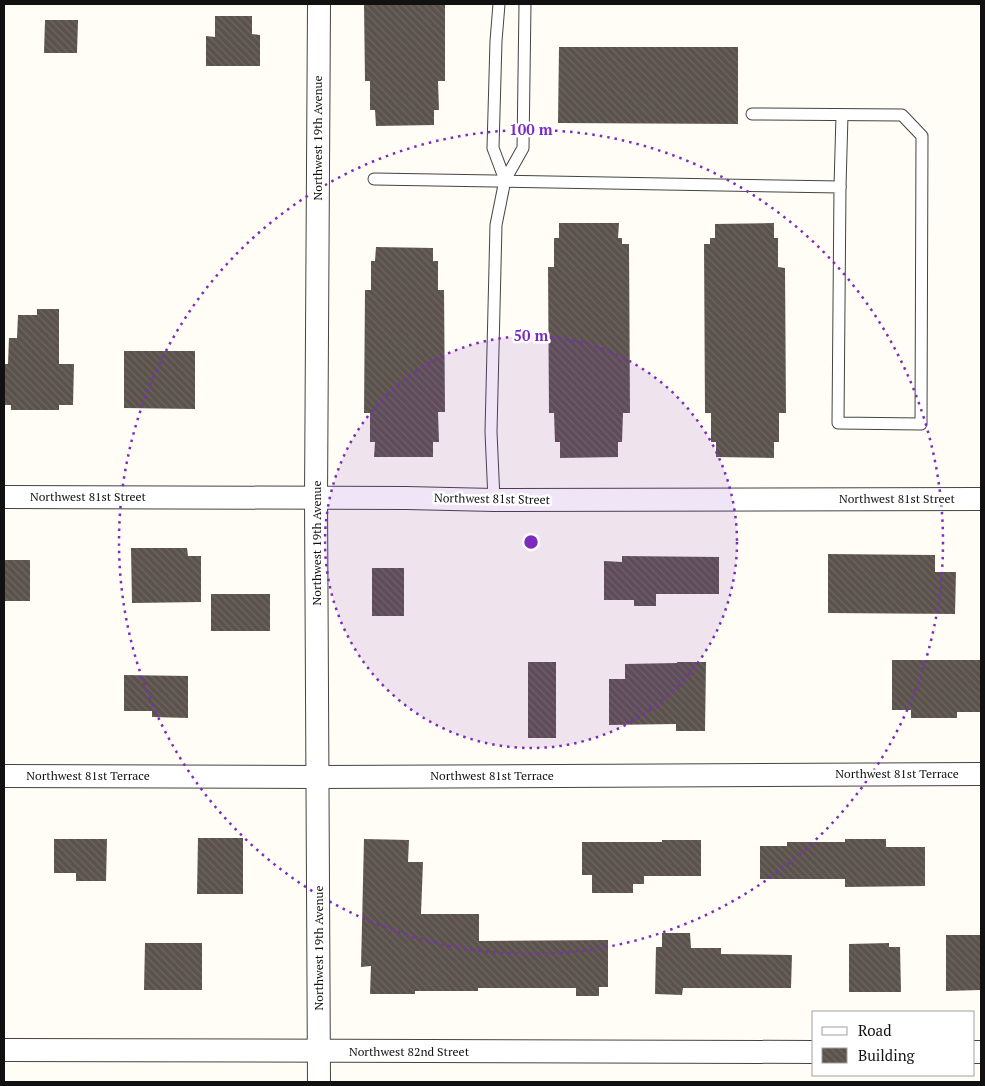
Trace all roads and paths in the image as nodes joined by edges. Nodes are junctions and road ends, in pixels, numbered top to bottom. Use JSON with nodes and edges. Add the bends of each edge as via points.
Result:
{"nodes":[{"id":1,"x":319,"y":4,"type":"edge"},
{"id":2,"x":499,"y":4,"type":"edge"},
{"id":3,"x":525,"y":4,"type":"edge"},
{"id":4,"x":752,"y":114,"type":"dead end"},
{"id":5,"x":842,"y":115,"type":"junction"},
{"id":6,"x":374,"y":179,"type":"dead end"},
{"id":7,"x":505,"y":180,"type":"junction"},
{"id":8,"x":840,"y":187,"type":"junction"},
{"id":9,"x":4,"y":497,"type":"edge"},
{"id":10,"x":316,"y":498,"type":"junction"},
{"id":11,"x":981,"y":499,"type":"edge"},
{"id":12,"x":494,"y":500,"type":"junction"},
{"id":13,"x":981,"y":774,"type":"edge"},
{"id":14,"x":4,"y":776,"type":"edge"},
{"id":15,"x":318,"y":777,"type":"junction"},
{"id":16,"x":4,"y":1050,"type":"edge"},
{"id":17,"x":320,"y":1052,"type":"junction"},
{"id":18,"x":812,"y":1052,"type":"edge"},
{"id":19,"x":320,"y":1082,"type":"edge"}],
"edges":[{"from":1,"to":10,"type":"street","name":"Northwest 19th Avenue"},
{"from":2,"to":7,"type":"lane","via":[[493,148]]},
{"from":3,"to":7,"type":"lane","via":[[523,148]]},
{"from":4,"to":5,"type":"lane"},
{"from":5,"to":8,"type":"lane"},
{"from":5,"to":8,"type":"lane","via":[[902,115],[922,136],[920,424],[838,423]]},
{"from":6,"to":7,"type":"lane"},
{"from":7,"to":8,"type":"lane"},
{"from":7,"to":12,"type":"lane","via":[[496,225],[491,432]]},
{"from":9,"to":10,"type":"street","name":"Northwest 81st Street"},
{"from":10,"to":12,"type":"street","name":"Northwest 81st Street"},
{"from":10,"to":15,"type":"street","name":"Northwest 19th Avenue"},
{"from":11,"to":12,"type":"street","name":"Northwest 81st Street"},
{"from":13,"to":15,"type":"street","name":"Northwest 81st Terrace"},
{"from":14,"to":15,"type":"street","name":"Northwest 81st Terrace"},
{"from":15,"to":17,"type":"street","name":"Northwest 19th Avenue"},
{"from":16,"to":17,"type":"street","name":"Northwest 82nd Street"},
{"from":17,"to":18,"type":"street","name":"Northwest 82nd Street"},
{"from":17,"to":19,"type":"street","name":"Northwest 19th Avenue"}]}
